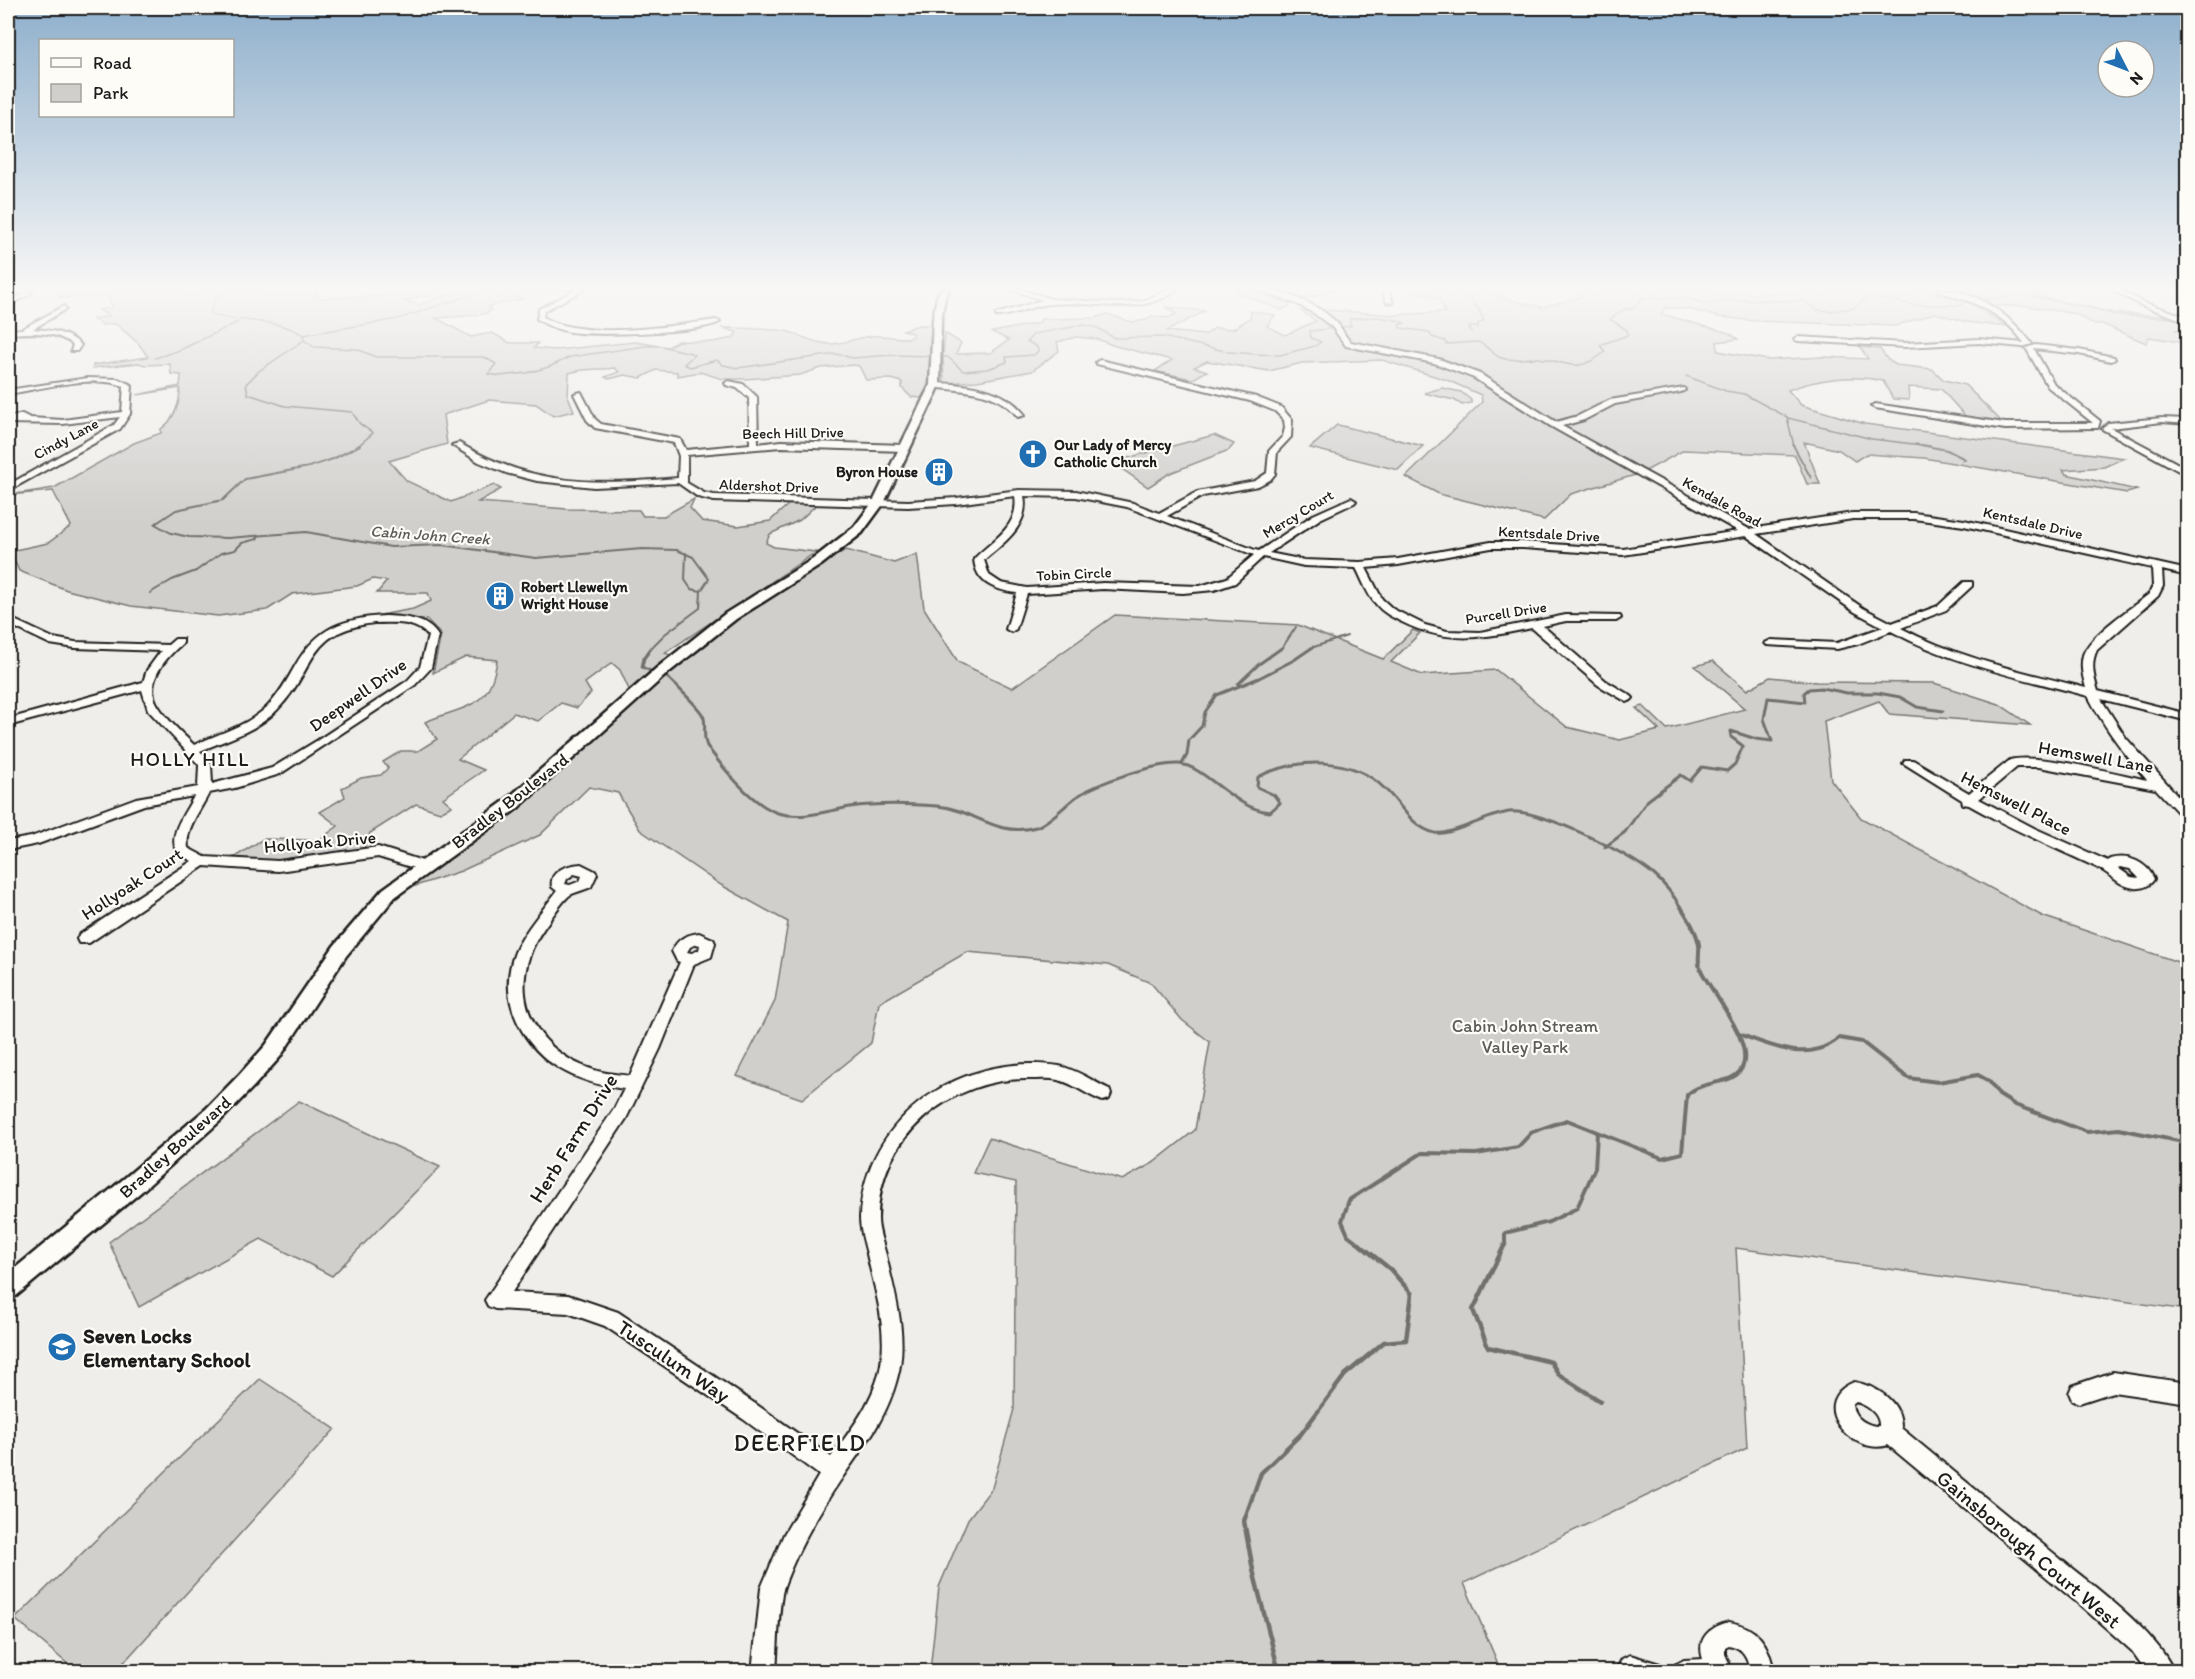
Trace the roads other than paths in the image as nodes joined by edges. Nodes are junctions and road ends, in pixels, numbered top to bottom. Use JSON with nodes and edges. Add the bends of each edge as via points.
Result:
{"nodes":[{"id":1,"x":938,"y":367,"type":"edge"},
{"id":2,"x":1122,"y":367,"type":"edge"},
{"id":3,"x":1454,"y":367,"type":"edge"},
{"id":4,"x":2042,"y":367,"type":"edge"},
{"id":5,"x":729,"y":383,"type":"dead end"},
{"id":6,"x":935,"y":385,"type":"junction"},
{"id":7,"x":1681,"y":390,"type":"dead end"},
{"id":8,"x":8,"y":392,"type":"edge"},
{"id":9,"x":578,"y":394,"type":"dead end"},
{"id":10,"x":1875,"y":406,"type":"dead end"},
{"id":11,"x":126,"y":414,"type":"junction"},
{"id":12,"x":1021,"y":415,"type":"dead end"},
{"id":13,"x":23,"y":420,"type":"dead end"},
{"id":14,"x":2187,"y":422,"type":"edge"},
{"id":15,"x":1555,"y":425,"type":"junction"},
{"id":16,"x":2096,"y":425,"type":"junction"},
{"id":17,"x":2107,"y":427,"type":"junction"},
{"id":18,"x":456,"y":445,"type":"dead end"},
{"id":19,"x":754,"y":446,"type":"junction"},
{"id":20,"x":904,"y":448,"type":"junction"},
{"id":21,"x":683,"y":453,"type":"junction"},
{"id":22,"x":2187,"y":472,"type":"edge"},
{"id":23,"x":8,"y":479,"type":"edge"},
{"id":24,"x":19,"y":480,"type":"junction"},
{"id":25,"x":682,"y":480,"type":"junction"},
{"id":26,"x":8,"y":488,"type":"edge"},
{"id":27,"x":1019,"y":493,"type":"junction"},
{"id":28,"x":1351,"y":501,"type":"dead end"},
{"id":29,"x":878,"y":502,"type":"junction"},
{"id":30,"x":1160,"y":516,"type":"junction"},
{"id":31,"x":1748,"y":533,"type":"junction"},
{"id":32,"x":1261,"y":554,"type":"junction"},
{"id":33,"x":1360,"y":565,"type":"junction"},
{"id":34,"x":2157,"y":566,"type":"junction"},
{"id":35,"x":2187,"y":573,"type":"edge"},
{"id":36,"x":1968,"y":584,"type":"dead end"},
{"id":37,"x":1023,"y":592,"type":"junction"},
{"id":38,"x":1616,"y":618,"type":"dead end"},
{"id":39,"x":8,"y":620,"type":"edge"},
{"id":40,"x":1534,"y":625,"type":"junction"},
{"id":41,"x":1891,"y":628,"type":"junction"},
{"id":42,"x":1011,"y":629,"type":"dead end"},
{"id":43,"x":1771,"y":643,"type":"dead end"},
{"id":44,"x":147,"y":685,"type":"junction"},
{"id":45,"x":2092,"y":692,"type":"junction"},
{"id":46,"x":1627,"y":698,"type":"dead end"},
{"id":47,"x":2187,"y":718,"type":"edge"},
{"id":48,"x":8,"y":723,"type":"edge"},
{"id":49,"x":192,"y":750,"type":"junction"},
{"id":50,"x":1910,"y":764,"type":"dead end"},
{"id":51,"x":2159,"y":786,"type":"junction"},
{"id":52,"x":204,"y":789,"type":"junction"},
{"id":53,"x":1968,"y":801,"type":"junction"},
{"id":54,"x":2187,"y":815,"type":"edge"},
{"id":55,"x":8,"y":845,"type":"edge"},
{"id":56,"x":202,"y":861,"type":"junction"},
{"id":57,"x":424,"y":866,"type":"junction"},
{"id":58,"x":2110,"y":868,"type":"dead end"},
{"id":59,"x":567,"y":890,"type":"dead end"},
{"id":60,"x":84,"y":939,"type":"dead end"},
{"id":61,"x":689,"y":959,"type":"dead end"},
{"id":62,"x":635,"y":1084,"type":"junction"},
{"id":63,"x":1103,"y":1094,"type":"dead end"},
{"id":64,"x":8,"y":1288,"type":"edge"},
{"id":65,"x":495,"y":1300,"type":"joint"},
{"id":66,"x":2079,"y":1393,"type":"dead end"},
{"id":67,"x":2187,"y":1393,"type":"edge"},
{"id":68,"x":1889,"y":1432,"type":"dead end"},
{"id":69,"x":833,"y":1472,"type":"junction"},
{"id":70,"x":1766,"y":1669,"type":"edge"},
{"id":71,"x":1721,"y":1670,"type":"edge"},
{"id":72,"x":764,"y":1671,"type":"edge"},
{"id":73,"x":1684,"y":1671,"type":"edge"},
{"id":74,"x":2162,"y":1671,"type":"edge"}],
"edges":[{"from":1,"to":6,"type":"main road","name":"Bradley Boulevard"},
{"from":2,"to":30,"type":"street","via":[[1253,399],[1278,409],[1288,420],[1287,437],[1272,451],[1267,478],[1200,494]]},
{"from":3,"to":15,"type":"street","name":"Kendale Road","via":[[1470,372]]},
{"from":4,"to":16,"type":"street","via":[[2052,385]]},
{"from":5,"to":19,"type":"street","via":[[753,397]]},
{"from":6,"to":12,"type":"street","via":[[980,389],[1018,409]]},
{"from":6,"to":20,"type":"main road","name":"Bradley Boulevard"},
{"from":7,"to":15,"type":"street","via":[[1613,402],[1581,418]]},
{"from":8,"to":11,"type":"street","via":[[117,380],[128,385]]},
{"from":9,"to":21,"type":"street","via":[[598,426],[671,439],[681,446]]},
{"from":10,"to":16,"type":"street","via":[[2005,426]]},
{"from":11,"to":13,"type":"street","via":[[66,421]]},
{"from":11,"to":24,"type":"street","name":"Cindy Lane","via":[[106,435]]},
{"from":14,"to":17,"type":"street","via":[[2162,420]]},
{"from":15,"to":31,"type":"street","name":"Kendale Road"},
{"from":16,"to":17,"type":"street"},
{"from":17,"to":22,"type":"street"},
{"from":18,"to":25,"type":"street","via":[[497,467],[557,483],[609,486]]},
{"from":19,"to":20,"type":"street","name":"Beech Hill Drive"},
{"from":19,"to":21,"type":"street","name":"Beech Hill Drive"},
{"from":20,"to":29,"type":"main road","name":"Bradley Boulevard"},
{"from":21,"to":25,"type":"street"},
{"from":23,"to":24,"type":"street"},
{"from":24,"to":26,"type":"street","name":"Cindy Lane"},
{"from":25,"to":29,"type":"street","name":"Aldershot Drive","via":[[692,490],[714,498]]},
{"from":27,"to":29,"type":"street","name":"Kentsdale Drive","via":[[939,503]]},
{"from":27,"to":30,"type":"street","name":"Kentsdale Drive","via":[[1094,496]]},
{"from":27,"to":37,"type":"street","name":"Tobin Circle","via":[[1021,513],[1015,526],[980,559],[979,569],[994,584]]},
{"from":28,"to":32,"type":"street","name":"Mercy Court","via":[[1334,506]]},
{"from":29,"to":57,"type":"main road","name":"Bradley Boulevard","via":[[858,530],[840,546],[731,616],[683,653],[512,804]]},
{"from":30,"to":32,"type":"street","name":"Kentsdale Drive"},
{"from":31,"to":33,"type":"street","name":"Kentsdale Drive","via":[[1623,552],[1491,545]]},
{"from":31,"to":34,"type":"street","name":"Kentsdale Drive","via":[[1853,516],[1914,516],[1964,523]]},
{"from":31,"to":41,"type":"street","name":"Kendale Road"},
{"from":32,"to":33,"type":"street","name":"Kentsdale Drive","via":[[1304,563]]},
{"from":32,"to":37,"type":"street","name":"Tobin Circle","via":[[1235,578],[1216,586],[1104,586]]},
{"from":33,"to":40,"type":"street","name":"Purcell Drive","via":[[1378,601],[1421,627],[1461,636]]},
{"from":34,"to":35,"type":"street","name":"Kentsdale Drive"},
{"from":34,"to":45,"type":"street","via":[[2158,586],[2153,596],[2089,654],[2087,668]]},
{"from":36,"to":41,"type":"street","via":[[1942,608]]},
{"from":37,"to":42,"type":"street"},
{"from":38,"to":40,"type":"street","name":"Purcell Drive","via":[[1566,618]]},
{"from":39,"to":44,"type":"street","via":[[50,642],[174,644],[154,666]]},
{"from":40,"to":46,"type":"street","via":[[1602,683]]},
{"from":41,"to":43,"type":"street","via":[[1837,646]]},
{"from":41,"to":45,"type":"street","name":"Kendale Road","via":[[1946,652]]},
{"from":44,"to":48,"type":"street"},
{"from":44,"to":49,"type":"street","via":[[152,708]]},
{"from":45,"to":47,"type":"street","name":"Kendale Road"},
{"from":45,"to":51,"type":"street","via":[[2120,740]]},
{"from":49,"to":52,"type":"street","via":[[205,764]]},
{"from":49,"to":52,"type":"street","name":"Deepwell Drive","via":[[265,714],[284,695],[312,648],[341,628],[371,620],[401,621],[423,625],[433,636],[425,668],[381,705],[276,771]]},
{"from":50,"to":53,"type":"street","name":"Hemswell Place"},
{"from":51,"to":53,"type":"street","name":"Hemswell Lane","via":[[2014,763]]},
{"from":51,"to":54,"type":"street"},
{"from":52,"to":55,"type":"street","via":[[141,801],[33,841]]},
{"from":52,"to":56,"type":"street","via":[[180,838],[182,850]]},
{"from":53,"to":58,"type":"street","name":"Hemswell Place"},
{"from":56,"to":57,"type":"street","name":"Hollyoak Drive","via":[[278,866],[378,852]]},
{"from":56,"to":60,"type":"street","name":"Hollyoak Court"},
{"from":57,"to":64,"type":"main road","name":"Bradley Boulevard","via":[[372,912],[340,951],[273,1051],[213,1115]]},
{"from":59,"to":62,"type":"street","via":[[537,928],[522,955],[516,981],[520,1016],[533,1039],[555,1058],[589,1075]]},
{"from":61,"to":62,"type":"street","name":"Herb Farm Drive"},
{"from":62,"to":65,"type":"street","name":"Herb Farm Drive","via":[[620,1114]]},
{"from":63,"to":69,"type":"street","via":[[1060,1073],[1014,1072],[971,1081],[935,1098],[900,1131],[876,1173],[869,1221],[891,1318],[892,1356],[872,1418]]},
{"from":65,"to":69,"type":"street","name":"Tusculum Way","via":[[568,1304],[611,1319]]},
{"from":66,"to":67,"type":"street","via":[[2113,1382]]},
{"from":68,"to":74,"type":"street","name":"Gainsborough Court West","via":[[2088,1597],[2140,1643]]},
{"from":69,"to":72,"type":"street","via":[[792,1542],[772,1588]]},
{"from":70,"to":71,"type":"street","via":[[1749,1641],[1727,1632],[1713,1645]]},
{"from":71,"to":73,"type":"street"}]}
